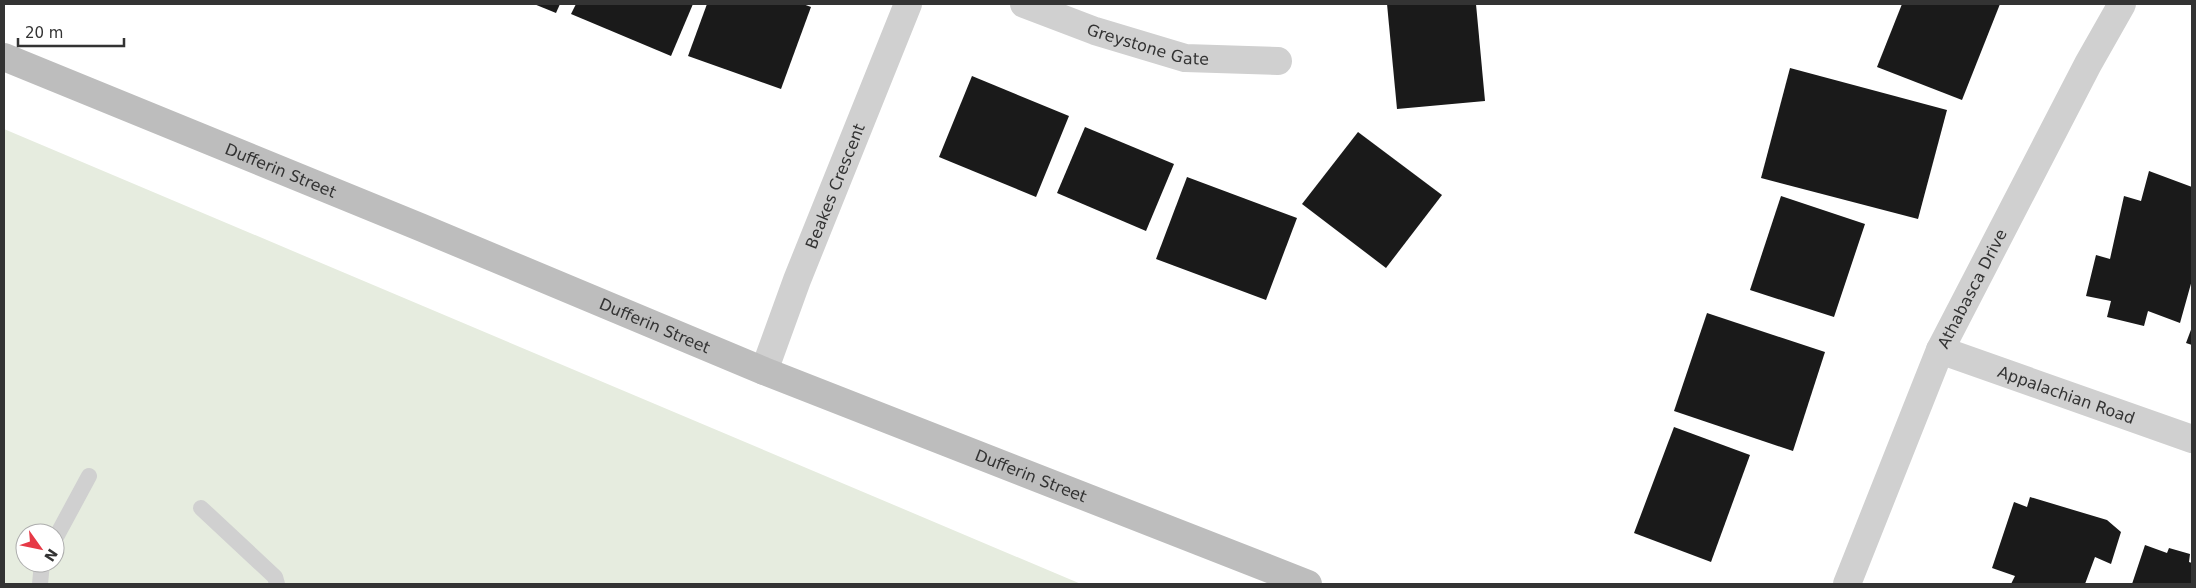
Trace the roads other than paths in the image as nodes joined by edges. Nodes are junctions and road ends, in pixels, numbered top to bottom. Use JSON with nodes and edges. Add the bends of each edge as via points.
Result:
{"nodes":[{"id":1,"x":908,"y":4,"type":"edge"},
{"id":2,"x":1024,"y":4,"type":"edge"},
{"id":3,"x":2122,"y":4,"type":"edge"},
{"id":4,"x":4,"y":57,"type":"edge"},
{"id":5,"x":1278,"y":61,"type":"dead end"},
{"id":6,"x":1940,"y":350,"type":"junction"},
{"id":7,"x":764,"y":371,"type":"junction"},
{"id":8,"x":2192,"y":440,"type":"edge"},
{"id":9,"x":89,"y":476,"type":"dead end"},
{"id":10,"x":201,"y":508,"type":"dead end"},
{"id":11,"x":64,"y":523,"type":"edge"},
{"id":12,"x":277,"y":584,"type":"edge"},
{"id":13,"x":1308,"y":584,"type":"edge"},
{"id":14,"x":1847,"y":584,"type":"edge"}],
"edges":[{"from":1,"to":7,"type":"street","name":"Beakes Crescent","via":[[797,280]]},
{"from":2,"to":5,"type":"street","name":"Greystone Gate","via":[[1095,32],[1185,58]]},
{"from":3,"to":6,"type":"street","name":"Athabasca Drive"},
{"from":4,"to":7,"type":"main road","name":"Dufferin Street"},
{"from":6,"to":8,"type":"street","name":"Appalachian Road"},
{"from":6,"to":14,"type":"street","name":"Athabasca Drive"},
{"from":7,"to":13,"type":"main road","name":"Dufferin Street"},
{"from":9,"to":11,"type":"lane"},
{"from":10,"to":12,"type":"lane","via":[[275,577]]}]}
